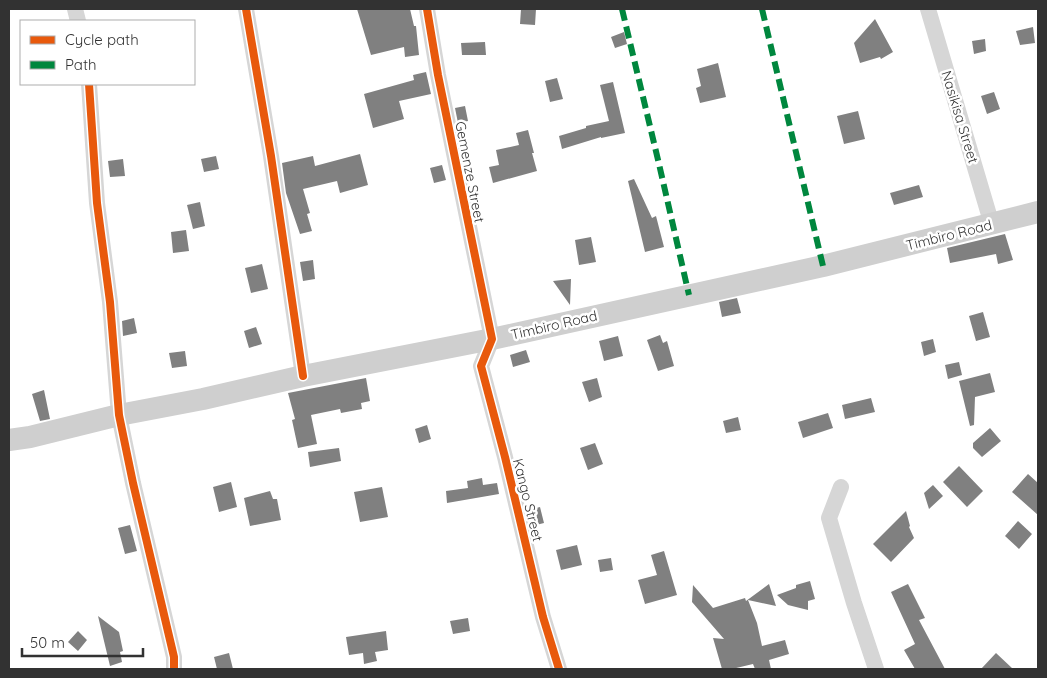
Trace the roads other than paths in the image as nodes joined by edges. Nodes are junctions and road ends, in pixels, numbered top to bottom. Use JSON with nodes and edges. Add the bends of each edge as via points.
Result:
{"nodes":[{"id":1,"x":246,"y":9,"type":"edge"},
{"id":2,"x":427,"y":9,"type":"edge"},
{"id":3,"x":928,"y":9,"type":"edge"},
{"id":4,"x":89,"y":85,"type":"edge"},
{"id":5,"x":1038,"y":212,"type":"edge"},
{"id":6,"x":992,"y":225,"type":"junction"},
{"id":7,"x":492,"y":339,"type":"junction"},
{"id":8,"x":303,"y":376,"type":"junction"},
{"id":9,"x":119,"y":415,"type":"junction"},
{"id":10,"x":9,"y":440,"type":"edge"},
{"id":11,"x":841,"y":487,"type":"dead end"},
{"id":12,"x":174,"y":669,"type":"edge"},
{"id":13,"x":560,"y":669,"type":"edge"},
{"id":14,"x":876,"y":669,"type":"edge"}],
"edges":[{"from":1,"to":8,"type":"street"},
{"from":2,"to":7,"type":"street","name":"Gemenze Street"},
{"from":3,"to":6,"type":"street","name":"Nasikisa Street"},
{"from":4,"to":9,"type":"street","via":[[97,203],[110,302]]},
{"from":5,"to":6,"type":"main road","name":"Timbiro Road"},
{"from":6,"to":7,"type":"main road","name":"Timbiro Road"},
{"from":7,"to":8,"type":"main road","name":"Timbiro Road"},
{"from":7,"to":13,"type":"street","name":"Kango Street","via":[[480,366],[543,617]]},
{"from":8,"to":9,"type":"main road","name":"Timbiro Road"},
{"from":9,"to":10,"type":"main road","name":"Timbiro Road"},
{"from":9,"to":12,"type":"street","via":[[174,657]]},
{"from":11,"to":14,"type":"street","via":[[829,518]]}]}
